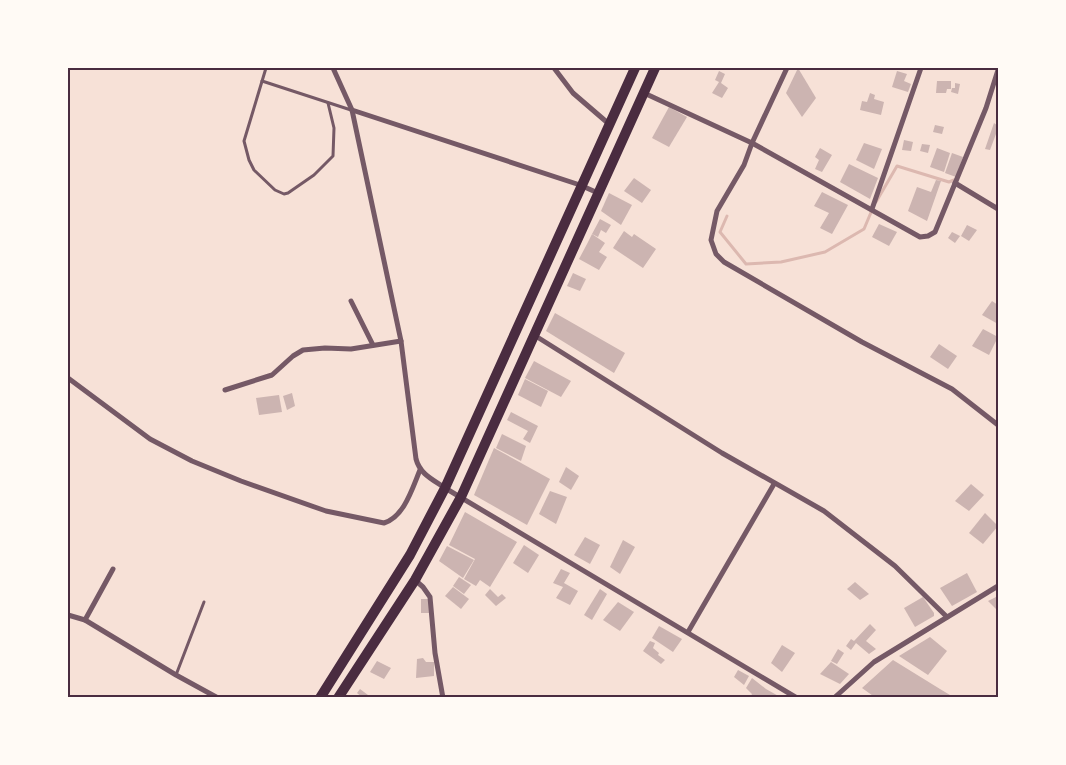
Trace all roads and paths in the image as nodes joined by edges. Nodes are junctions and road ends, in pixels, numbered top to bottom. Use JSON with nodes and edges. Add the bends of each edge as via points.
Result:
{"nodes":[{"id":1,"x":266,"y":68,"type":"edge"},
{"id":2,"x":333,"y":68,"type":"edge"},
{"id":3,"x":554,"y":68,"type":"edge"},
{"id":4,"x":635,"y":68,"type":"edge"},
{"id":5,"x":654,"y":68,"type":"edge"},
{"id":6,"x":787,"y":68,"type":"edge"},
{"id":7,"x":921,"y":68,"type":"edge"},
{"id":8,"x":998,"y":70,"type":"edge"},
{"id":9,"x":262,"y":81,"type":"junction"},
{"id":10,"x":643,"y":92,"type":"junction"},
{"id":11,"x":328,"y":103,"type":"junction"},
{"id":12,"x":352,"y":110,"type":"junction"},
{"id":13,"x":610,"y":124,"type":"junction"},
{"id":14,"x":752,"y":143,"type":"junction"},
{"id":15,"x":955,"y":183,"type":"junction"},
{"id":16,"x":580,"y":186,"type":"junction"},
{"id":17,"x":598,"y":193,"type":"junction"},
{"id":18,"x":872,"y":209,"type":"junction"},
{"id":19,"x":998,"y":209,"type":"edge"},
{"id":20,"x":350,"y":301,"type":"dead end"},
{"id":21,"x":534,"y":334,"type":"junction"},
{"id":22,"x":401,"y":342,"type":"junction"},
{"id":23,"x":373,"y":345,"type":"junction"},
{"id":24,"x":68,"y":378,"type":"edge"},
{"id":25,"x":225,"y":390,"type":"dead end"},
{"id":26,"x":998,"y":426,"type":"edge"},
{"id":27,"x":420,"y":470,"type":"junction"},
{"id":28,"x":774,"y":484,"type":"junction"},
{"id":29,"x":445,"y":488,"type":"junction"},
{"id":30,"x":461,"y":497,"type":"junction"},
{"id":31,"x":113,"y":569,"type":"dead end"},
{"id":32,"x":415,"y":580,"type":"junction"},
{"id":33,"x":998,"y":586,"type":"edge"},
{"id":34,"x":204,"y":602,"type":"dead end"},
{"id":35,"x":68,"y":615,"type":"edge"},
{"id":36,"x":947,"y":617,"type":"junction"},
{"id":37,"x":85,"y":620,"type":"junction"},
{"id":38,"x":688,"y":632,"type":"junction"},
{"id":39,"x":176,"y":675,"type":"junction"},
{"id":40,"x":218,"y":698,"type":"edge"},
{"id":41,"x":320,"y":698,"type":"edge"},
{"id":42,"x":338,"y":698,"type":"edge"},
{"id":43,"x":443,"y":698,"type":"edge"},
{"id":44,"x":797,"y":698,"type":"edge"},
{"id":45,"x":834,"y":698,"type":"edge"}],
"edges":[{"from":1,"to":9,"type":"lane"},
{"from":2,"to":12,"type":"street"},
{"from":3,"to":13,"type":"street","via":[[573,93]]},
{"from":4,"to":13,"type":"main road"},
{"from":5,"to":10,"type":"main road"},
{"from":6,"to":14,"type":"street"},
{"from":7,"to":18,"type":"street"},
{"from":8,"to":15,"type":"street"},
{"from":9,"to":11,"type":"lane"},
{"from":9,"to":11,"type":"lane","via":[[244,141],[245,150],[254,170],[284,194],[296,189],[333,156],[334,128]]},
{"from":10,"to":14,"type":"street"},
{"from":10,"to":17,"type":"main road"},
{"from":11,"to":12,"type":"lane"},
{"from":12,"to":16,"type":"street"},
{"from":12,"to":22,"type":"street"},
{"from":13,"to":16,"type":"main road"},
{"from":14,"to":18,"type":"street"},
{"from":14,"to":26,"type":"street","via":[[744,165],[717,211],[711,240],[716,254],[724,262],[862,342],[952,389]]},
{"from":15,"to":18,"type":"street","via":[[936,232],[928,236],[920,237]]},
{"from":15,"to":19,"type":"street"},
{"from":16,"to":17,"type":"street"},
{"from":16,"to":29,"type":"main road"},
{"from":17,"to":21,"type":"main road"},
{"from":20,"to":23,"type":"street"},
{"from":21,"to":28,"type":"street"},
{"from":21,"to":30,"type":"main road"},
{"from":22,"to":23,"type":"street"},
{"from":22,"to":27,"type":"street"},
{"from":23,"to":25,"type":"street","via":[[303,350],[272,375]]},
{"from":24,"to":27,"type":"street","via":[[150,439],[241,481],[326,511],[384,523],[391,521],[398,514]]},
{"from":27,"to":29,"type":"street"},
{"from":28,"to":36,"type":"street","via":[[832,518],[895,566]]},
{"from":28,"to":38,"type":"street"},
{"from":29,"to":30,"type":"street"},
{"from":29,"to":41,"type":"main road","via":[[410,556]]},
{"from":30,"to":32,"type":"main road"},
{"from":30,"to":38,"type":"street"},
{"from":31,"to":37,"type":"street"},
{"from":32,"to":42,"type":"main road"},
{"from":32,"to":43,"type":"street","via":[[430,597]]},
{"from":33,"to":36,"type":"street"},
{"from":34,"to":39,"type":"lane"},
{"from":35,"to":37,"type":"street"},
{"from":36,"to":45,"type":"street","via":[[874,662]]},
{"from":37,"to":39,"type":"street"},
{"from":38,"to":44,"type":"street"},
{"from":39,"to":40,"type":"street"}]}
